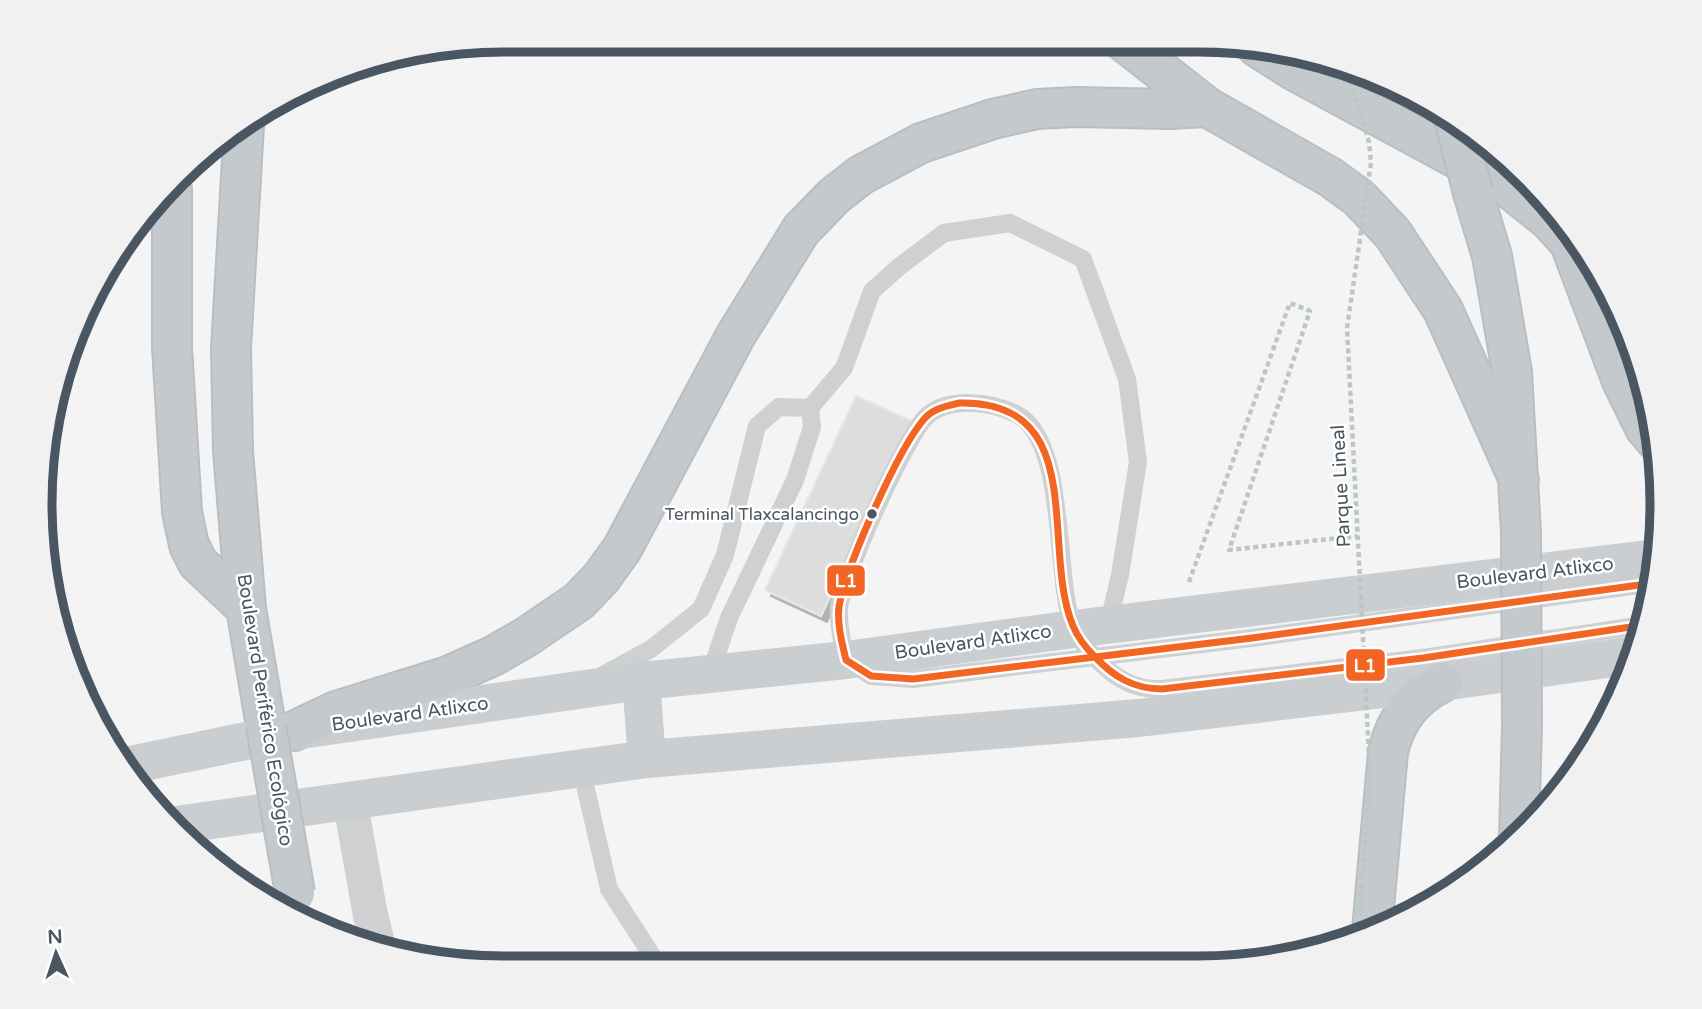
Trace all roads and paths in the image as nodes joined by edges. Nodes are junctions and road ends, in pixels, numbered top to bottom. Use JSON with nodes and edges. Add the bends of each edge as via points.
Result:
{"nodes":[{"id":1,"x":1137,"y":52,"type":"edge"},
{"id":2,"x":1276,"y":59,"type":"edge"},
{"id":3,"x":1349,"y":79,"type":"edge"},
{"id":4,"x":1207,"y":107,"type":"junction"},
{"id":5,"x":243,"y":136,"type":"edge"},
{"id":6,"x":1458,"y":136,"type":"edge"},
{"id":7,"x":172,"y":199,"type":"edge"},
{"id":8,"x":1548,"y":219,"type":"edge"},
{"id":9,"x":1575,"y":256,"type":"edge"},
{"id":10,"x":810,"y":408,"type":"junction"},
{"id":11,"x":1642,"y":420,"type":"edge"},
{"id":12,"x":1519,"y":480,"type":"junction"},
{"id":13,"x":1357,"y":536,"type":"junction"},
{"id":14,"x":1646,"y":559,"type":"edge"},
{"id":15,"x":1642,"y":584,"type":"edge"},
{"id":16,"x":246,"y":608,"type":"junction"},
{"id":17,"x":1192,"y":614,"type":"junction"},
{"id":18,"x":1632,"y":627,"type":"edge"},
{"id":19,"x":1092,"y":637,"type":"junction"},
{"id":20,"x":1624,"y":656,"type":"edge"},
{"id":21,"x":846,"y":660,"type":"junction"},
{"id":22,"x":710,"y":674,"type":"junction"},
{"id":23,"x":641,"y":681,"type":"junction"},
{"id":24,"x":1443,"y":681,"type":"junction"},
{"id":25,"x":575,"y":690,"type":"junction"},
{"id":26,"x":294,"y":731,"type":"junction"},
{"id":27,"x":647,"y":759,"type":"junction"},
{"id":28,"x":135,"y":764,"type":"edge"},
{"id":29,"x":581,"y":768,"type":"junction"},
{"id":30,"x":350,"y":801,"type":"junction"},
{"id":31,"x":1519,"y":821,"type":"edge"},
{"id":32,"x":185,"y":824,"type":"edge"},
{"id":33,"x":297,"y":905,"type":"edge"},
{"id":34,"x":1366,"y":921,"type":"edge"},
{"id":35,"x":376,"y":938,"type":"edge"},
{"id":36,"x":652,"y":956,"type":"edge"}],
"edges":[{"from":1,"to":4,"type":"highway"},
{"from":2,"to":8,"type":"highway","via":[[1504,184]]},
{"from":3,"to":13,"type":"path","name":"Parque Lineal","bridge":true,"via":[[1371,163],[1347,328]]},
{"from":4,"to":12,"type":"highway","via":[[1330,177],[1359,198],[1393,234],[1443,310]]},
{"from":4,"to":26,"type":"highway","via":[[1037,109],[921,143],[861,175],[801,230],[779,262],[622,549],[579,601],[493,656],[449,676],[336,711]]},
{"from":5,"to":16,"type":"highway","name":"Boulevard Periférico Ecológico","via":[[231,348],[233,451]]},
{"from":6,"to":12,"type":"highway","bridge":true,"via":[[1503,311]]},
{"from":7,"to":16,"type":"highway","via":[[172,347],[182,512],[198,563]]},
{"from":9,"to":11,"type":"highway","via":[[1622,381]]},
{"from":10,"to":19,"type":"lane","via":[[844,368],[872,291],[944,233],[1010,223],[1083,259],[1127,379],[1138,462],[1120,575]]},
{"from":10,"to":22,"type":"lane","via":[[812,427],[796,480],[729,618]]},
{"from":10,"to":25,"type":"lane","via":[[779,407],[757,426],[725,555],[701,609],[651,649]]},
{"from":12,"to":31,"type":"highway","bridge":true},
{"from":13,"to":17,"type":"path","via":[[1229,550],[1310,311],[1290,303],[1188,579]]},
{"from":13,"to":34,"type":"path","name":"Parque Lineal","bridge":true,"via":[[1370,775]]},
{"from":14,"to":17,"type":"main road","name":"Boulevard Atlixco"},
{"from":15,"to":19,"type":"lane"},
{"from":16,"to":33,"type":"highway","name":"Boulevard Periférico Ecológico","bridge":true},
{"from":17,"to":19,"type":"main road","name":"Boulevard Atlixco"},
{"from":18,"to":19,"type":"lane","via":[[1423,658],[1150,689],[1126,682]]},
{"from":19,"to":21,"type":"main road","name":"Boulevard Atlixco"},
{"from":19,"to":21,"type":"lane","via":[[1067,606],[1044,450],[1018,415],[961,402],[927,416],[877,507],[839,605]]},
{"from":20,"to":24,"type":"main road"},
{"from":21,"to":22,"type":"main road","name":"Boulevard Atlixco"},
{"from":22,"to":23,"type":"main road","name":"Boulevard Atlixco"},
{"from":23,"to":25,"type":"main road","name":"Boulevard Atlixco"},
{"from":23,"to":27,"type":"main road"},
{"from":24,"to":27,"type":"main road","via":[[1139,718]]},
{"from":24,"to":34,"type":"highway","via":[[1414,700],[1391,738]]},
{"from":25,"to":26,"type":"main road","name":"Boulevard Atlixco"},
{"from":26,"to":28,"type":"main road","name":"Boulevard Atlixco"},
{"from":27,"to":29,"type":"main road"},
{"from":29,"to":30,"type":"main road"},
{"from":29,"to":36,"type":"lane","via":[[608,889]]},
{"from":30,"to":32,"type":"main road"},
{"from":30,"to":35,"type":"street"}]}
